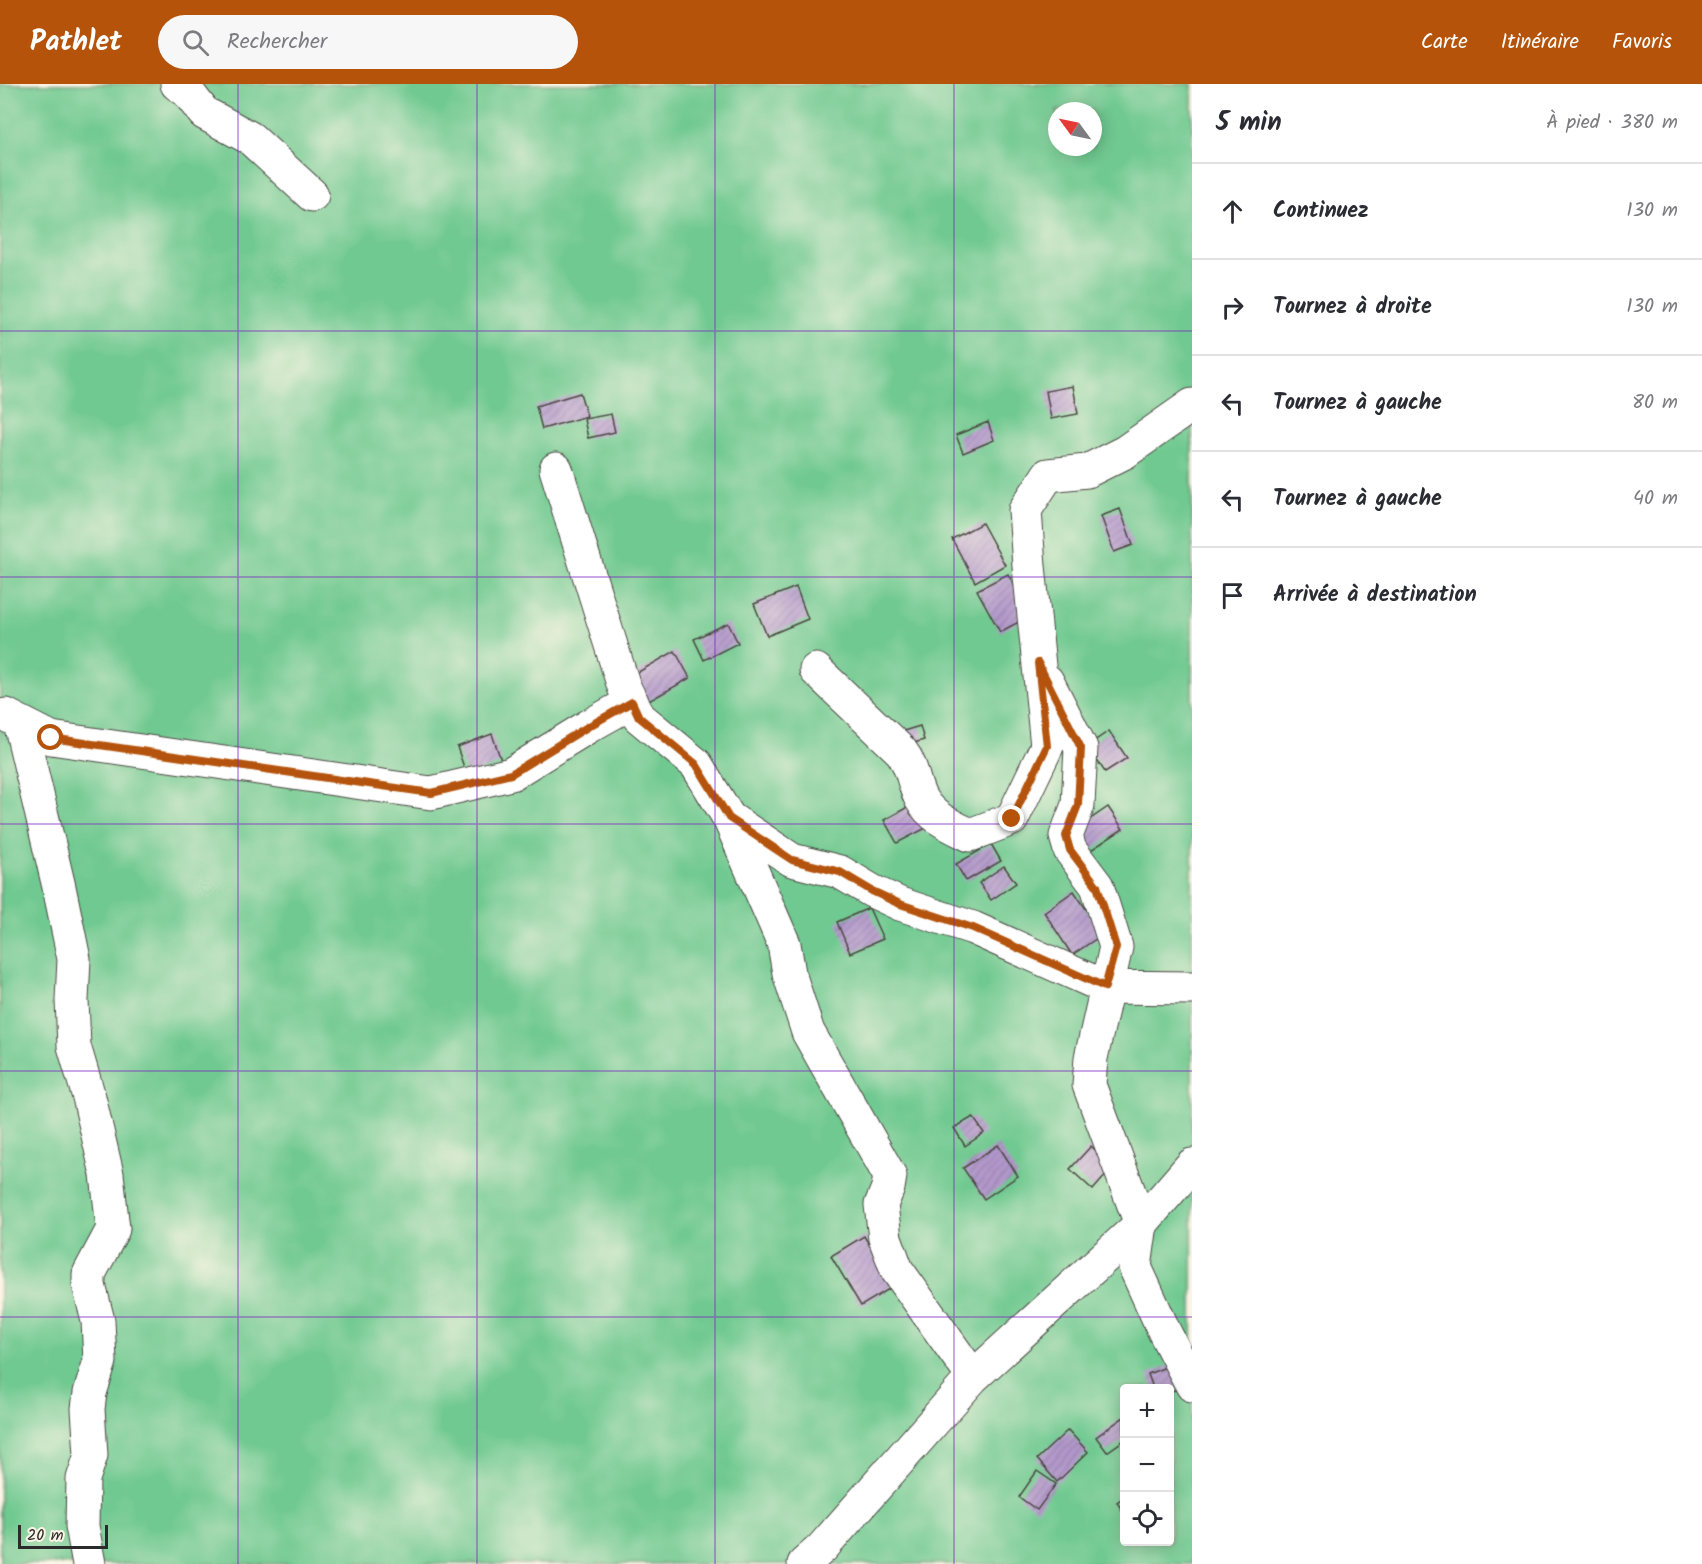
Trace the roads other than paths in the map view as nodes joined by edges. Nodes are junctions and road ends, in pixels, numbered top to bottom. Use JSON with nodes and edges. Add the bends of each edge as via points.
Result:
{"nodes":[{"id":1,"x":177,"y":84,"type":"edge"},
{"id":2,"x":312,"y":195,"type":"dead end"},
{"id":3,"x":1192,"y":405,"type":"edge"},
{"id":4,"x":556,"y":469,"type":"dead end"},
{"id":5,"x":1038,"y":663,"type":"junction"},
{"id":6,"x":816,"y":670,"type":"dead end"},
{"id":7,"x":632,"y":702,"type":"junction"},
{"id":8,"x":10,"y":717,"type":"edge"},
{"id":9,"x":729,"y":818,"type":"junction"},
{"id":10,"x":1105,"y":987,"type":"junction"},
{"id":11,"x":1192,"y":988,"type":"edge"},
{"id":12,"x":1192,"y":1165,"type":"edge"},
{"id":13,"x":1141,"y":1224,"type":"junction"},
{"id":14,"x":973,"y":1377,"type":"junction"},
{"id":15,"x":1192,"y":1385,"type":"edge"},
{"id":16,"x":89,"y":1564,"type":"edge"},
{"id":17,"x":804,"y":1564,"type":"edge"}],
"edges":[{"from":1,"to":2,"type":"street","via":[[204,113],[250,138]]},
{"from":3,"to":5,"type":"street","via":[[1125,452],[1087,471],[1048,475],[1025,510]]},
{"from":4,"to":7,"type":"street"},
{"from":5,"to":6,"type":"street","via":[[1047,746],[1012,819],[970,835],[939,820],[921,800],[910,762],[902,751]]},
{"from":5,"to":10,"type":"street","via":[[1081,748],[1078,805],[1066,836],[1070,850],[1097,886],[1116,947]]},
{"from":7,"to":8,"type":"street","via":[[511,774],[431,793],[51,738]]},
{"from":7,"to":9,"type":"street","via":[[639,717],[696,764]]},
{"from":8,"to":16,"type":"street","via":[[59,887],[74,959],[74,1046],[107,1174],[113,1229],[89,1274],[98,1321],[100,1361],[90,1393],[91,1455],[83,1479],[82,1526]]},
{"from":9,"to":10,"type":"street","via":[[792,860],[840,872],[900,904],[973,928]]},
{"from":9,"to":14,"type":"street","via":[[784,944],[808,1032],[890,1176],[881,1205],[885,1238],[897,1269]]},
{"from":10,"to":11,"type":"street"},
{"from":10,"to":13,"type":"street","via":[[1089,1085]]},
{"from":12,"to":13,"type":"street"},
{"from":13,"to":14,"type":"street"},
{"from":13,"to":15,"type":"street","via":[[1135,1268]]},
{"from":14,"to":17,"type":"street"}]}
